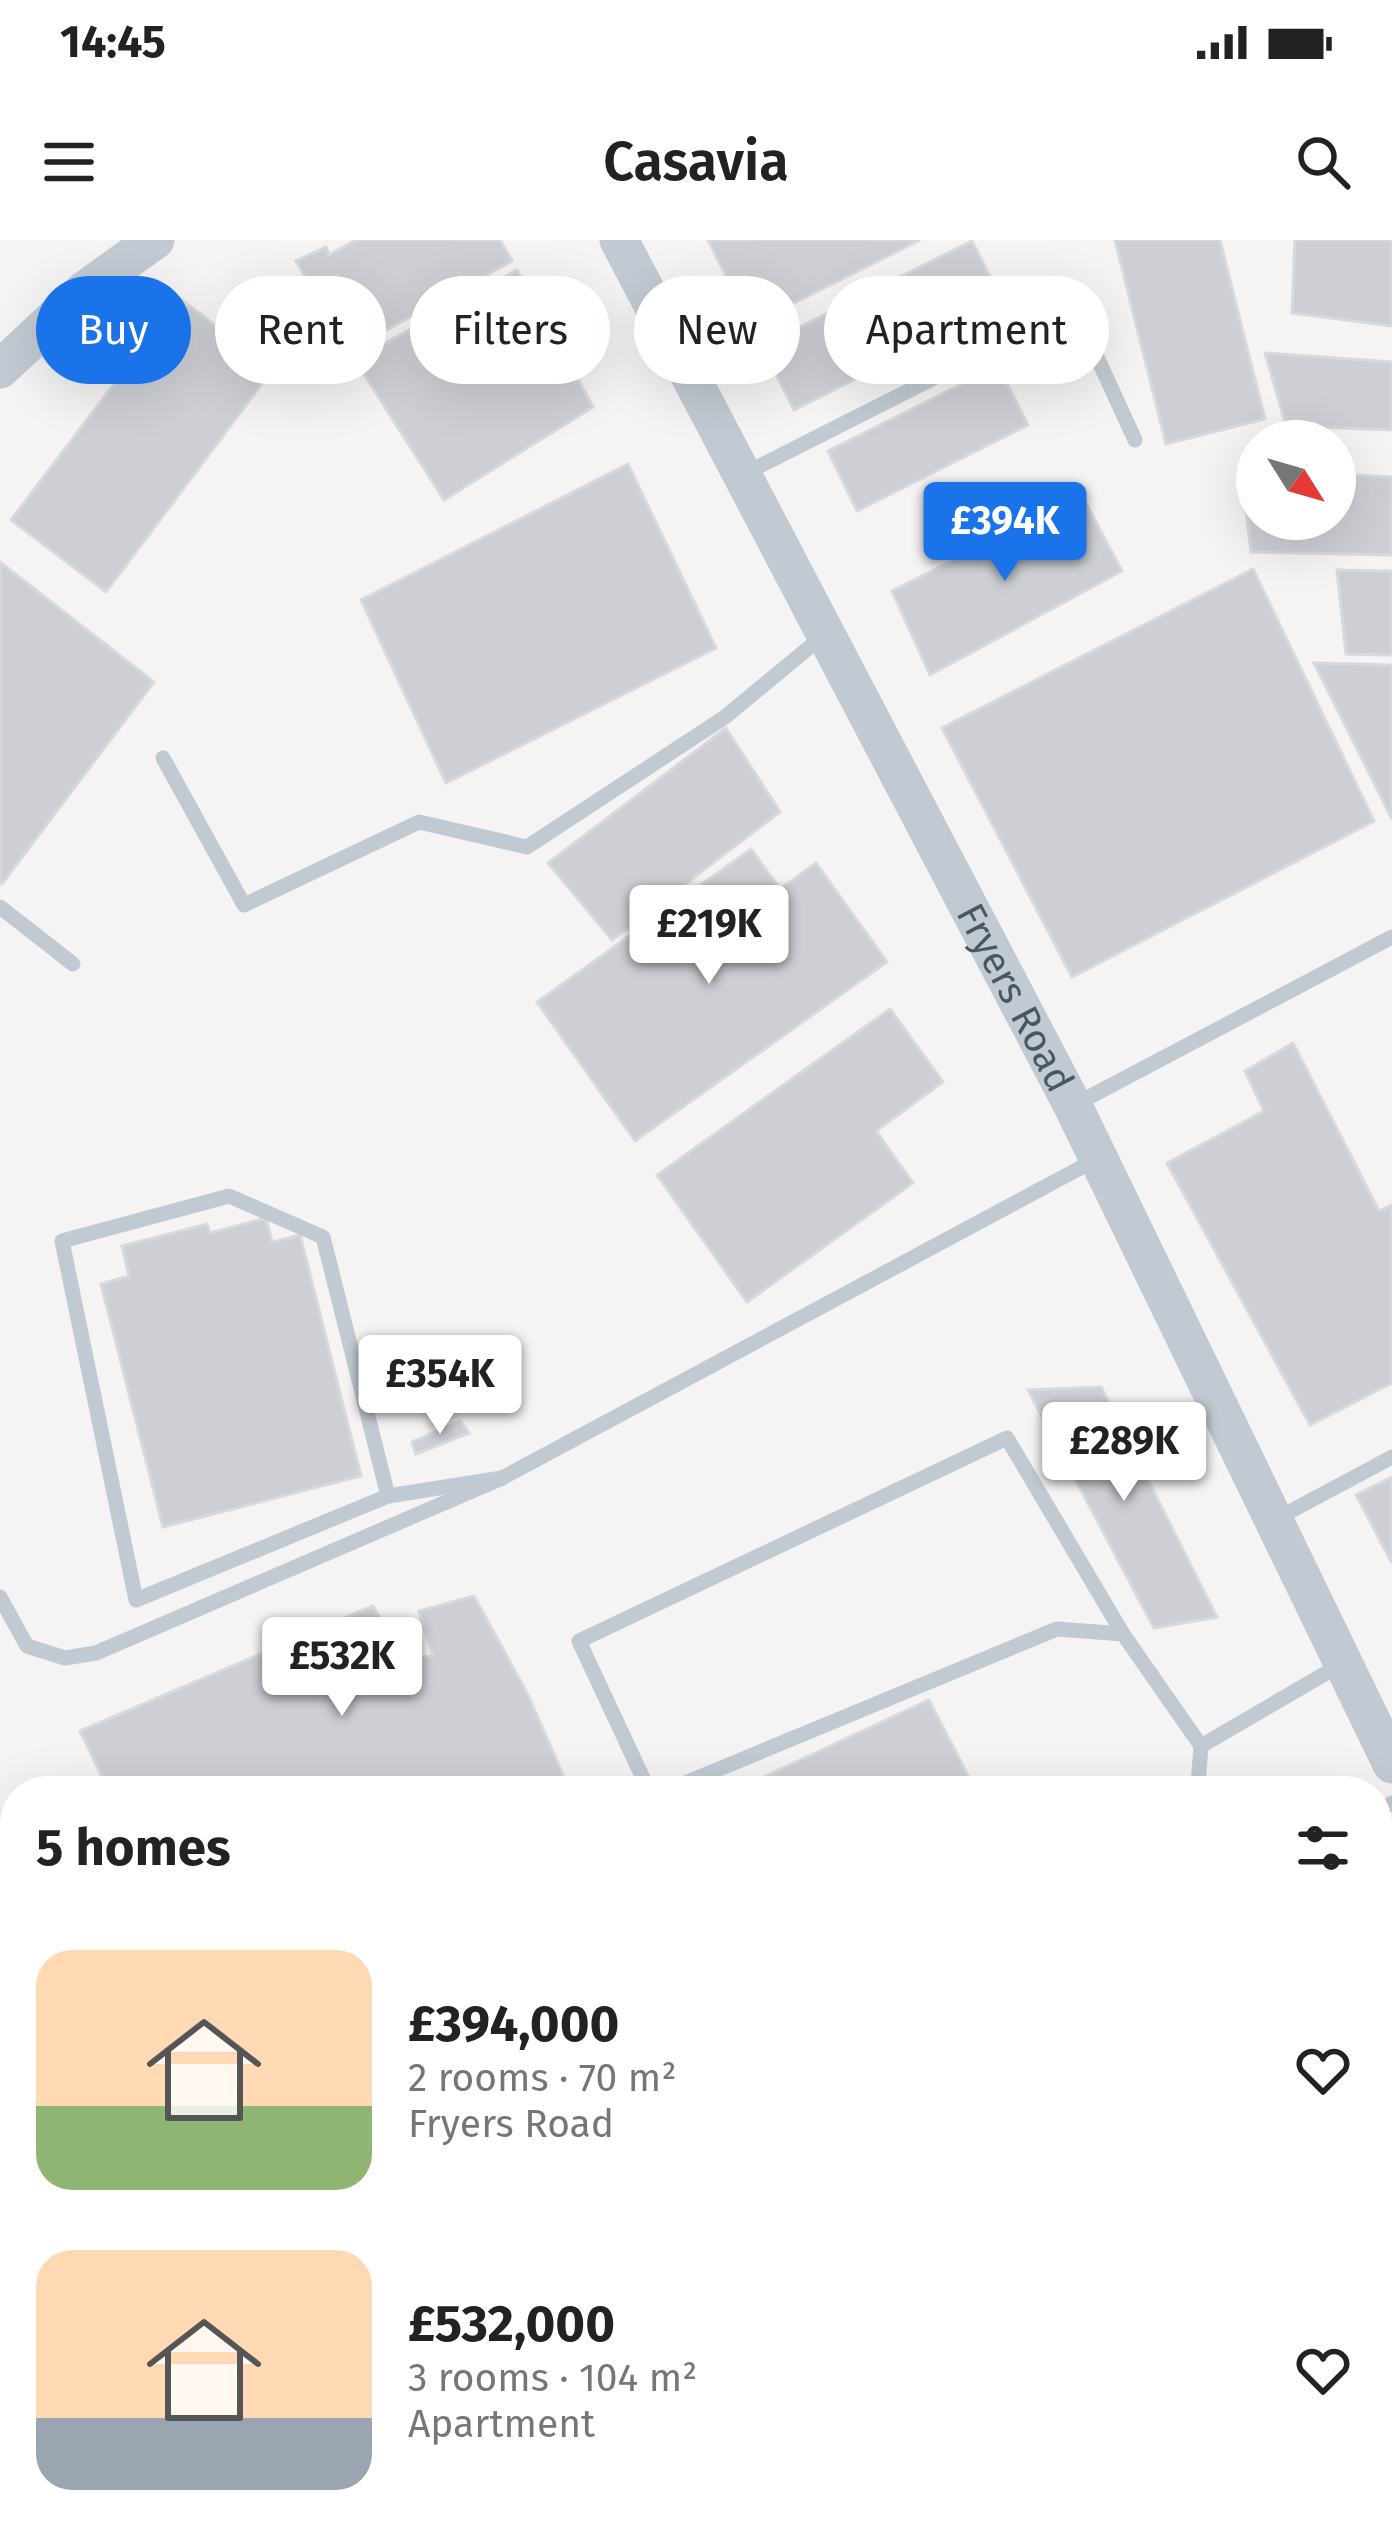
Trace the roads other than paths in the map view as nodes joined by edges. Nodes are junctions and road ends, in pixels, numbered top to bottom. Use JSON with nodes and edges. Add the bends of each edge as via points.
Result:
{"nodes":[{"id":1,"x":155,"y":240,"type":"edge"},
{"id":2,"x":619,"y":240,"type":"edge"},
{"id":3,"x":0,"y":369,"type":"edge"},
{"id":4,"x":1136,"y":440,"type":"dead end"},
{"id":5,"x":742,"y":475,"type":"junction"},
{"id":6,"x":826,"y":634,"type":"junction"},
{"id":7,"x":163,"y":758,"type":"dead end"},
{"id":8,"x":0,"y":907,"type":"edge"},
{"id":9,"x":1392,"y":937,"type":"edge"},
{"id":10,"x":73,"y":964,"type":"dead end"},
{"id":11,"x":1072,"y":1106,"type":"junction"},
{"id":12,"x":1098,"y":1159,"type":"junction"},
{"id":13,"x":1392,"y":1457,"type":"edge"},
{"id":14,"x":502,"y":1478,"type":"junction"},
{"id":15,"x":388,"y":1496,"type":"junction"},
{"id":16,"x":1274,"y":1520,"type":"junction"},
{"id":17,"x":0,"y":1597,"type":"edge"},
{"id":18,"x":1123,"y":1634,"type":"junction"},
{"id":19,"x":1343,"y":1664,"type":"junction"},
{"id":20,"x":1201,"y":1746,"type":"junction"},
{"id":21,"x":1392,"y":1763,"type":"edge"},
{"id":22,"x":642,"y":1776,"type":"edge"},
{"id":23,"x":702,"y":1776,"type":"edge"},
{"id":24,"x":1199,"y":1776,"type":"edge"}],
"edges":[{"from":1,"to":3,"type":"street"},
{"from":2,"to":5,"type":"street","name":"Fryers Road"},
{"from":4,"to":5,"type":"lane","via":[[1074,307]]},
{"from":5,"to":6,"type":"street","name":"Fryers Road"},
{"from":6,"to":7,"type":"lane","via":[[725,717],[527,847],[418,822],[244,905]]},
{"from":6,"to":11,"type":"street","name":"Fryers Road"},
{"from":8,"to":10,"type":"lane"},
{"from":9,"to":11,"type":"lane"},
{"from":11,"to":12,"type":"street","name":"Fryers Road"},
{"from":12,"to":14,"type":"lane"},
{"from":12,"to":16,"type":"street","name":"Fryers Road"},
{"from":13,"to":16,"type":"lane"},
{"from":14,"to":15,"type":"lane"},
{"from":14,"to":17,"type":"lane","via":[[80,1657],[27,1646]]},
{"from":15,"to":15,"type":"lane","via":[[323,1238],[229,1196],[62,1240],[136,1600]]},
{"from":16,"to":19,"type":"street","name":"Fryers Road"},
{"from":18,"to":20,"type":"lane"},
{"from":18,"to":22,"type":"lane","via":[[1007,1438],[579,1641]]},
{"from":18,"to":23,"type":"lane","via":[[1057,1629]]},
{"from":19,"to":20,"type":"lane"},
{"from":19,"to":21,"type":"street","name":"Fryers Road"},
{"from":20,"to":24,"type":"lane"}]}
